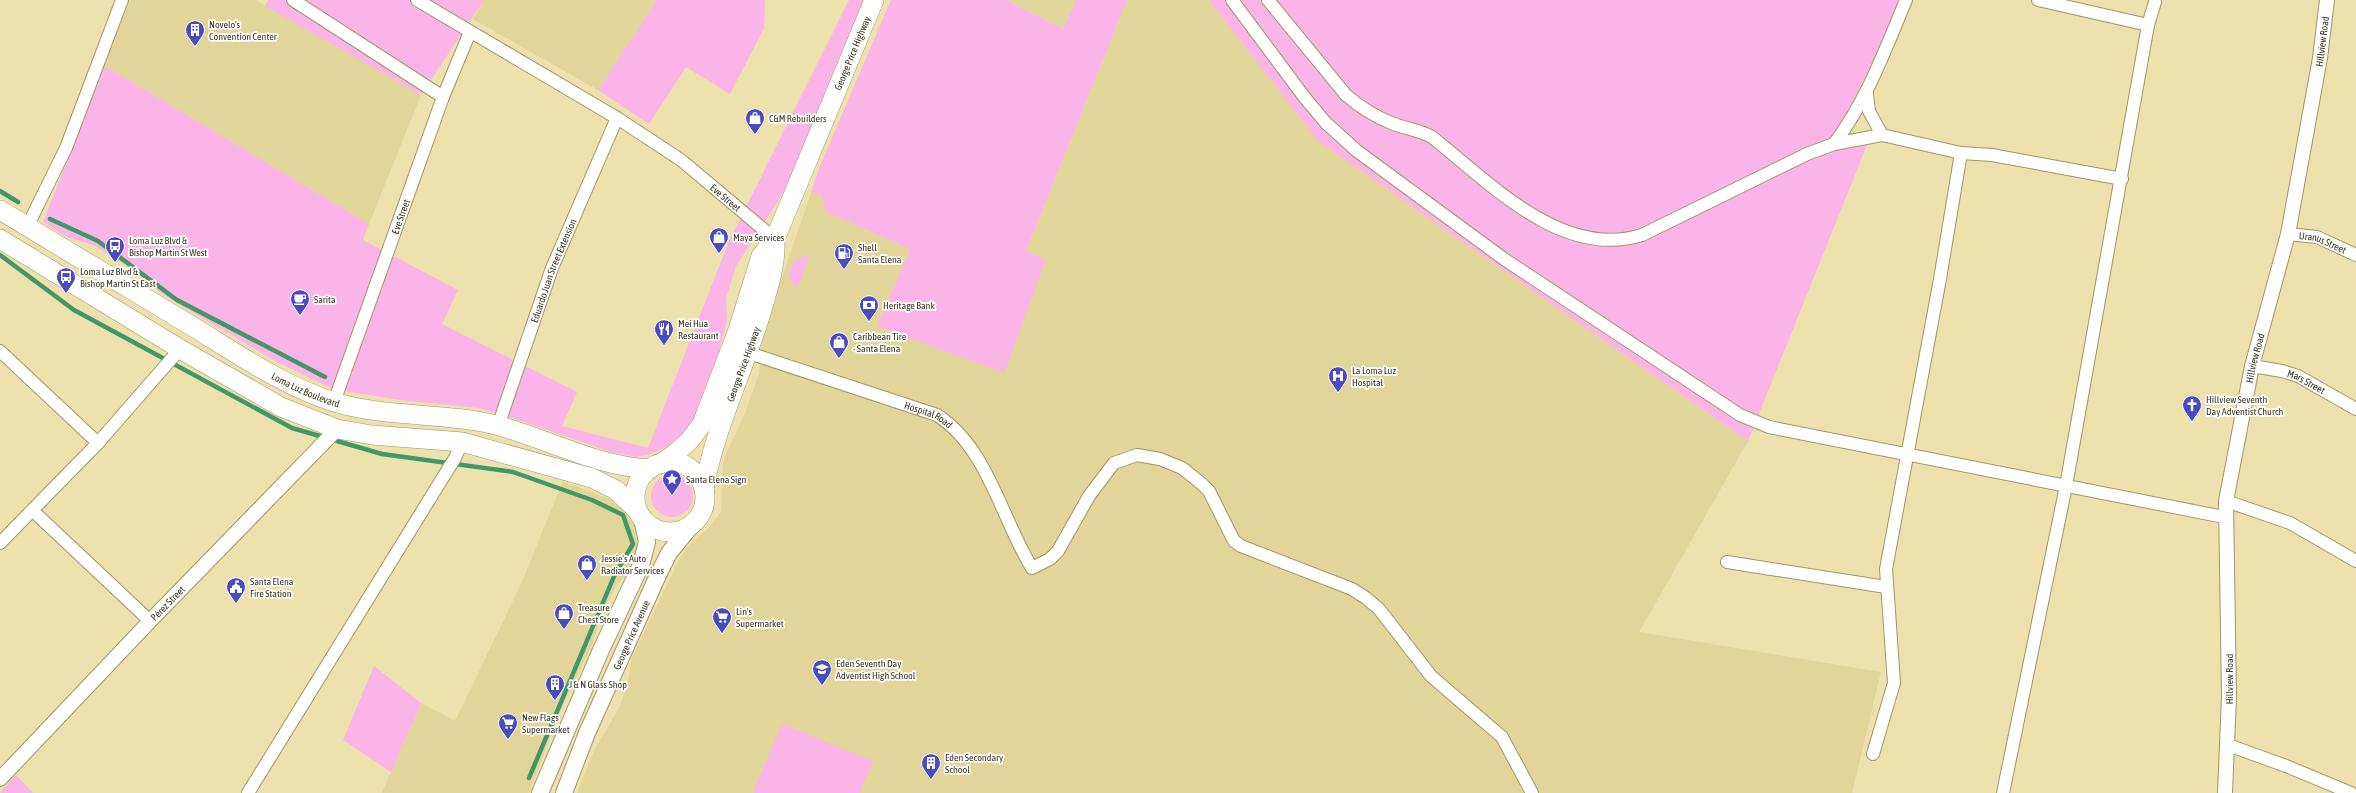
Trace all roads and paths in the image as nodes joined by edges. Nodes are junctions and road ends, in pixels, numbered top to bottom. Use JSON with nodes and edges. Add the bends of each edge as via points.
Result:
{"nodes":[{"id":1,"x":122,"y":0,"type":"edge"},
{"id":2,"x":293,"y":0,"type":"edge"},
{"id":3,"x":417,"y":0,"type":"edge"},
{"id":4,"x":874,"y":0,"type":"edge"},
{"id":5,"x":1232,"y":0,"type":"edge"},
{"id":6,"x":1268,"y":0,"type":"edge"},
{"id":7,"x":1906,"y":0,"type":"edge"},
{"id":8,"x":2038,"y":0,"type":"edge"},
{"id":9,"x":2327,"y":0,"type":"edge"},
{"id":10,"x":2155,"y":2,"type":"dead end"},
{"id":11,"x":2148,"y":25,"type":"junction"},
{"id":12,"x":470,"y":32,"type":"junction"},
{"id":13,"x":1867,"y":94,"type":"junction"},
{"id":14,"x":443,"y":97,"type":"junction"},
{"id":15,"x":617,"y":118,"type":"junction"},
{"id":16,"x":1882,"y":135,"type":"junction"},
{"id":17,"x":1834,"y":144,"type":"junction"},
{"id":18,"x":1961,"y":153,"type":"junction"},
{"id":19,"x":2122,"y":179,"type":"junction"},
{"id":20,"x":0,"y":210,"type":"edge"},
{"id":21,"x":27,"y":226,"type":"junction"},
{"id":22,"x":2288,"y":234,"type":"junction"},
{"id":23,"x":0,"y":239,"type":"edge"},
{"id":24,"x":775,"y":239,"type":"junction"},
{"id":25,"x":2356,"y":255,"type":"edge"},
{"id":26,"x":180,"y":349,"type":"junction"},
{"id":27,"x":0,"y":351,"type":"edge"},
{"id":28,"x":748,"y":353,"type":"junction"},
{"id":29,"x":2252,"y":366,"type":"junction"},
{"id":30,"x":334,"y":402,"type":"junction"},
{"id":31,"x":2356,"y":409,"type":"edge"},
{"id":32,"x":498,"y":426,"type":"junction"},
{"id":33,"x":338,"y":429,"type":"junction"},
{"id":34,"x":462,"y":442,"type":"junction"},
{"id":35,"x":98,"y":443,"type":"junction"},
{"id":36,"x":1906,"y":455,"type":"junction"},
{"id":37,"x":655,"y":466,"type":"junction"},
{"id":38,"x":2066,"y":486,"type":"junction"},
{"id":39,"x":704,"y":488,"type":"junction"},
{"id":40,"x":2226,"y":501,"type":"junction"},
{"id":41,"x":33,"y":511,"type":"junction"},
{"id":42,"x":640,"y":515,"type":"junction"},
{"id":43,"x":2224,"y":517,"type":"junction"},
{"id":44,"x":691,"y":526,"type":"junction"},
{"id":45,"x":0,"y":543,"type":"edge"},
{"id":46,"x":2356,"y":561,"type":"edge"},
{"id":47,"x":1727,"y":562,"type":"dead end"},
{"id":48,"x":1886,"y":587,"type":"junction"},
{"id":49,"x":150,"y":621,"type":"junction"},
{"id":50,"x":2228,"y":745,"type":"junction"},
{"id":51,"x":1873,"y":754,"type":"dead end"},
{"id":52,"x":0,"y":779,"type":"edge"},
{"id":53,"x":248,"y":793,"type":"edge"},
{"id":54,"x":540,"y":793,"type":"edge"},
{"id":55,"x":564,"y":793,"type":"edge"},
{"id":56,"x":1532,"y":793,"type":"edge"},
{"id":57,"x":2003,"y":793,"type":"edge"},
{"id":58,"x":2225,"y":793,"type":"edge"},
{"id":59,"x":2351,"y":793,"type":"edge"}],
"edges":[{"from":1,"to":21,"type":"street","via":[[66,148]]},
{"from":2,"to":14,"type":"street"},
{"from":3,"to":12,"type":"street","name":"Eve Street"},
{"from":4,"to":24,"type":"highway","name":"George Price Highway"},
{"from":5,"to":36,"type":"street","via":[[1326,124],[1394,179],[1511,263],[1740,415],[1770,426]]},
{"from":6,"to":17,"type":"street","via":[[1346,95],[1360,107],[1432,137],[1542,220],[1567,232],[1594,240],[1624,240],[1642,234],[1807,154]]},
{"from":7,"to":13,"type":"street"},
{"from":8,"to":11,"type":"street"},
{"from":9,"to":22,"type":"street","name":"Hillview Road","via":[[2320,58]]},
{"from":10,"to":11,"type":"street"},
{"from":11,"to":19,"type":"street"},
{"from":12,"to":14,"type":"street","name":"Eve Street"},
{"from":12,"to":15,"type":"street","name":"Eve Street"},
{"from":13,"to":16,"type":"street","via":[[1869,111]]},
{"from":13,"to":17,"type":"street"},
{"from":14,"to":30,"type":"street","name":"Eve Street"},
{"from":15,"to":24,"type":"street","name":"Eve Street","via":[[681,160]]},
{"from":15,"to":32,"type":"street","name":"Eduardo Juan Street Extension","via":[[552,268]]},
{"from":16,"to":17,"type":"street"},
{"from":16,"to":18,"type":"street"},
{"from":18,"to":19,"type":"street","via":[[1992,155]]},
{"from":18,"to":36,"type":"street"},
{"from":19,"to":38,"type":"street"},
{"from":20,"to":21,"type":"highway","name":"Loma Luz Boulevard"},
{"from":21,"to":30,"type":"highway","name":"Loma Luz Boulevard","via":[[270,373]]},
{"from":22,"to":25,"type":"street","name":"Uranus Street","via":[[2317,237]]},
{"from":22,"to":29,"type":"street","name":"Hillview Road"},
{"from":23,"to":26,"type":"highway"},
{"from":24,"to":28,"type":"highway","name":"George Price Highway","via":[[776,261]]},
{"from":24,"to":37,"type":"highway","name":"George Price Highway","via":[[761,256],[738,330],[702,424],[676,453]]},
{"from":26,"to":33,"type":"highway","via":[[281,407]]},
{"from":26,"to":35,"type":"street"},
{"from":27,"to":35,"type":"street"},
{"from":28,"to":39,"type":"highway","name":"George Price Highway","via":[[714,448]]},
{"from":28,"to":56,"type":"street","name":"Hospital Road","via":[[937,415],[950,423],[973,452],[1032,568],[1050,559],[1058,551],[1089,496],[1114,463],[1137,455],[1160,458],[1176,466],[1209,491],[1234,541],[1247,549],[1352,589],[1379,609],[1431,676],[1502,737]]},
{"from":29,"to":31,"type":"street","name":"Mars Street","via":[[2298,376]]},
{"from":29,"to":40,"type":"street","name":"Hillview Road"},
{"from":30,"to":32,"type":"highway","name":"Loma Luz Boulevard","via":[[372,409],[468,419]]},
{"from":32,"to":37,"type":"highway","name":"Loma Luz Boulevard","via":[[598,461],[626,467]]},
{"from":33,"to":34,"type":"highway","via":[[372,435]]},
{"from":33,"to":49,"type":"street","name":"Pérez Street"},
{"from":34,"to":42,"type":"highway","via":[[604,482],[616,490]]},
{"from":34,"to":53,"type":"street","via":[[459,452]]},
{"from":35,"to":41,"type":"street"},
{"from":36,"to":38,"type":"street"},
{"from":36,"to":48,"type":"street","via":[[1886,568]]},
{"from":37,"to":39,"type":"highway","via":[[671,462],[682,464],[700,478]]},
{"from":37,"to":42,"type":"highway","via":[[638,483],[635,492]]},
{"from":38,"to":43,"type":"street"},
{"from":38,"to":57,"type":"street"},
{"from":39,"to":44,"type":"highway","via":[[703,509]]},
{"from":40,"to":43,"type":"street","name":"Hillview Road"},
{"from":40,"to":46,"type":"street","via":[[2290,523]]},
{"from":41,"to":45,"type":"street"},
{"from":41,"to":49,"type":"street"},
{"from":42,"to":44,"type":"highway","via":[[660,531],[681,531]]},
{"from":42,"to":54,"type":"main road","name":"George Price Avenue","via":[[647,542],[641,566],[598,657]]},
{"from":43,"to":50,"type":"street","name":"Hillview Road","via":[[2229,640]]},
{"from":44,"to":55,"type":"main road","name":"George Price Avenue","via":[[664,563],[587,733]]},
{"from":47,"to":48,"type":"street"},
{"from":48,"to":51,"type":"street","via":[[1894,683]]},
{"from":49,"to":52,"type":"street","name":"Pérez Street"},
{"from":50,"to":58,"type":"street","name":"Hillview Road"},
{"from":50,"to":59,"type":"street"}]}
